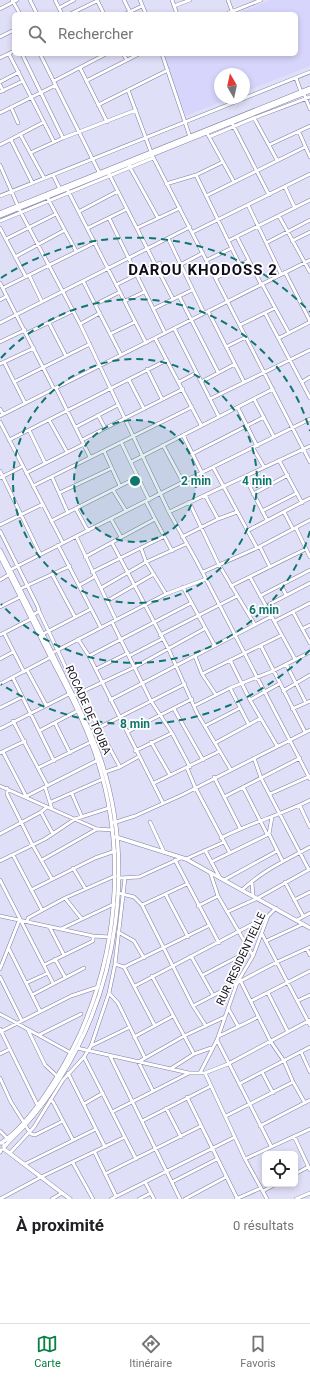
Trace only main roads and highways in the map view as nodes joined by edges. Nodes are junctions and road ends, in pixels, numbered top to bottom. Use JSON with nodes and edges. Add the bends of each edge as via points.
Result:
{"nodes":[{"id":1,"x":310,"y":88,"type":"edge"},
{"id":2,"x":310,"y":91,"type":"edge"},
{"id":3,"x":302,"y":93,"type":"junction"},
{"id":4,"x":190,"y":137,"type":"junction"},
{"id":5,"x":152,"y":155,"type":"junction"},
{"id":6,"x":19,"y":209,"type":"junction"},
{"id":7,"x":0,"y":213,"type":"edge"},
{"id":8,"x":0,"y":216,"type":"edge"},
{"id":9,"x":0,"y":550,"type":"edge"},
{"id":10,"x":0,"y":556,"type":"edge"},
{"id":11,"x":10,"y":573,"type":"junction"},
{"id":12,"x":32,"y":617,"type":"junction"},
{"id":13,"x":51,"y":655,"type":"junction"},
{"id":14,"x":71,"y":695,"type":"junction"},
{"id":15,"x":113,"y":823,"type":"junction"},
{"id":16,"x":115,"y":837,"type":"junction"},
{"id":17,"x":117,"y":877,"type":"junction"},
{"id":18,"x":310,"y":928,"type":"edge"},
{"id":19,"x":60,"y":1078,"type":"junction"},
{"id":20,"x":24,"y":1123,"type":"junction"},
{"id":21,"x":0,"y":1143,"type":"edge"},
{"id":22,"x":2,"y":1150,"type":"edge"},
{"id":23,"x":70,"y":1199,"type":"edge"}],
"edges":[{"from":1,"to":3,"type":"main road"},
{"from":2,"to":3,"type":"main road"},
{"from":3,"to":4,"type":"main road"},
{"from":3,"to":4,"type":"main road","via":[[233,124]]},
{"from":4,"to":5,"type":"main road"},
{"from":5,"to":6,"type":"main road","via":[[99,172]]},
{"from":5,"to":6,"type":"main road"},
{"from":6,"to":7,"type":"main road"},
{"from":6,"to":8,"type":"main road"},
{"from":9,"to":11,"type":"main road","name":"ROCADE DE TOUBA"},
{"from":10,"to":11,"type":"main road","name":"ROCADE DE TOUBA"},
{"from":11,"to":12,"type":"main road","name":"ROCADE DE TOUBA"},
{"from":11,"to":12,"type":"main road","name":"ROCADE DE TOUBA"},
{"from":12,"to":13,"type":"main road","name":"ROCADE DE TOUBA"},
{"from":12,"to":13,"type":"main road","name":"ROCADE DE TOUBA","via":[[43,634]]},
{"from":13,"to":14,"type":"main road","name":"ROCADE DE TOUBA"},
{"from":14,"to":15,"type":"main road","name":"ROCADE DE TOUBA","via":[[98,760]]},
{"from":14,"to":15,"type":"main road","name":"ROCADE DE TOUBA","via":[[90,732],[105,772]]},
{"from":15,"to":16,"type":"main road","name":"ROCADE DE TOUBA"},
{"from":15,"to":16,"type":"main road","name":"ROCADE DE TOUBA"},
{"from":16,"to":17,"type":"main road","name":"ROCADE DE TOUBA"},
{"from":16,"to":17,"type":"main road","name":"ROCADE DE TOUBA"},
{"from":16,"to":18,"type":"main road","via":[[186,860]]},
{"from":17,"to":19,"type":"main road","name":"ROCADE DE TOUBA","via":[[110,937],[98,987]]},
{"from":17,"to":19,"type":"main road","name":"ROCADE DE TOUBA","via":[[115,927],[106,975],[77,1048]]},
{"from":19,"to":20,"type":"main road","name":"ROCADE DE TOUBA"},
{"from":19,"to":20,"type":"main road","name":"ROCADE DE TOUBA"},
{"from":20,"to":21,"type":"main road","name":"ROCADE DE TOUBA"},
{"from":20,"to":22,"type":"main road","name":"ROCADE DE TOUBA"},
{"from":21,"to":22,"type":"main road"},
{"from":22,"to":23,"type":"main road","via":[[10,1153]]}]}
